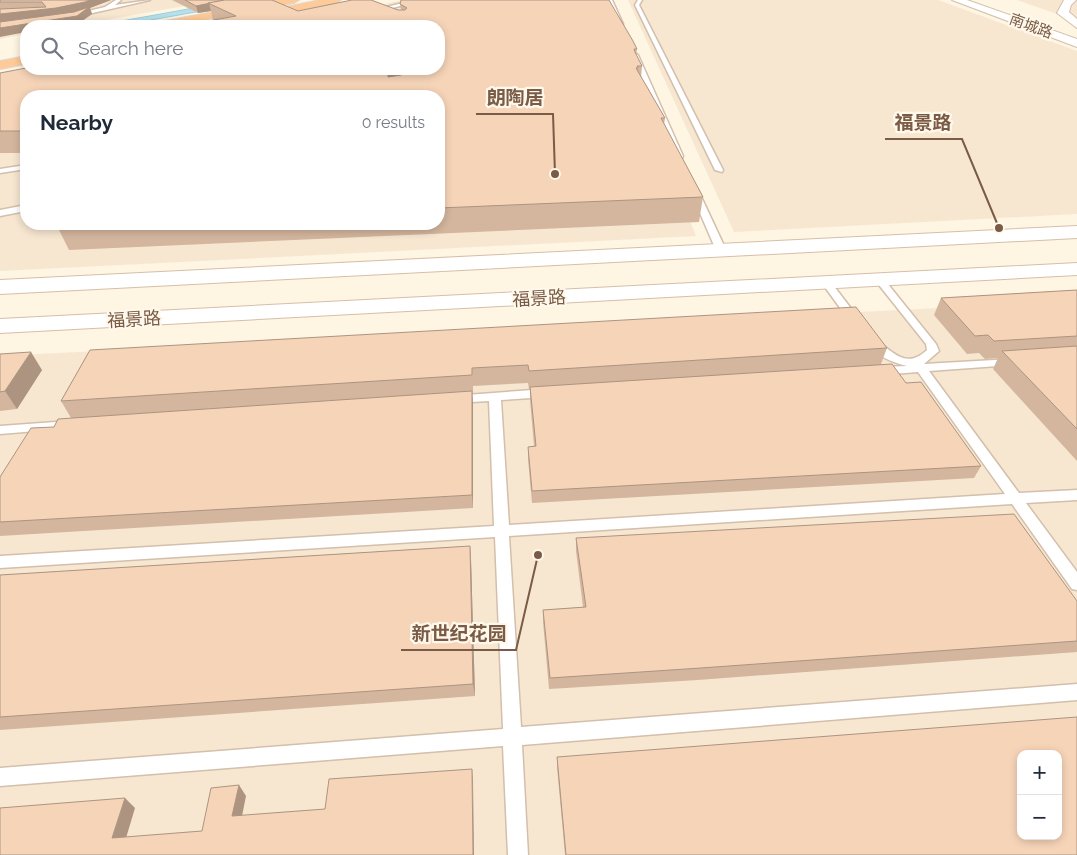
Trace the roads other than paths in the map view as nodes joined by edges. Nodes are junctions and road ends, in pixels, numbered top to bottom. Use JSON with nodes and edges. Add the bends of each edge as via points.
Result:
{"nodes":[{"id":1,"x":119,"y":0,"type":"edge"},
{"id":2,"x":148,"y":0,"type":"edge"},
{"id":3,"x":294,"y":0,"type":"edge"},
{"id":4,"x":336,"y":0,"type":"edge"},
{"id":5,"x":610,"y":0,"type":"edge"},
{"id":6,"x":640,"y":0,"type":"edge"},
{"id":7,"x":957,"y":0,"type":"edge"},
{"id":8,"x":1071,"y":0,"type":"edge"},
{"id":9,"x":424,"y":1,"type":"edge"},
{"id":10,"x":107,"y":8,"type":"junction"},
{"id":11,"x":64,"y":15,"type":"edge"},
{"id":12,"x":379,"y":15,"type":"edge"},
{"id":13,"x":186,"y":20,"type":"edge"},
{"id":14,"x":231,"y":20,"type":"edge"},
{"id":15,"x":1051,"y":20,"type":"dead end"},
{"id":16,"x":1077,"y":26,"type":"edge"},
{"id":17,"x":622,"y":27,"type":"edge"},
{"id":18,"x":1077,"y":43,"type":"edge"},
{"id":19,"x":630,"y":45,"type":"edge"},
{"id":20,"x":20,"y":51,"type":"edge"},
{"id":21,"x":0,"y":55,"type":"edge"},
{"id":22,"x":20,"y":61,"type":"edge"},
{"id":23,"x":0,"y":65,"type":"edge"},
{"id":24,"x":681,"y":161,"type":"edge"},
{"id":25,"x":20,"y":168,"type":"edge"},
{"id":26,"x":719,"y":170,"type":"dead end"},
{"id":27,"x":0,"y":171,"type":"edge"},
{"id":28,"x":689,"y":178,"type":"edge"},
{"id":29,"x":20,"y":210,"type":"edge"},
{"id":30,"x":20,"y":210,"type":"edge"},
{"id":31,"x":0,"y":213,"type":"edge"},
{"id":32,"x":0,"y":217,"type":"edge"},
{"id":33,"x":1077,"y":232,"type":"edge"},
{"id":34,"x":721,"y":250,"type":"junction"},
{"id":35,"x":1077,"y":269,"type":"edge"},
{"id":36,"x":880,"y":280,"type":"junction"},
{"id":37,"x":826,"y":283,"type":"junction"},
{"id":38,"x":0,"y":287,"type":"edge"},
{"id":39,"x":0,"y":326,"type":"edge"},
{"id":40,"x":1028,"y":361,"type":"edge"},
{"id":41,"x":919,"y":365,"type":"junction"},
{"id":42,"x":871,"y":372,"type":"edge"},
{"id":43,"x":554,"y":393,"type":"edge"},
{"id":44,"x":495,"y":397,"type":"junction"},
{"id":45,"x":446,"y":400,"type":"edge"},
{"id":46,"x":83,"y":424,"type":"edge"},
{"id":47,"x":2,"y":432,"type":"edge"},
{"id":48,"x":1077,"y":495,"type":"edge"},
{"id":49,"x":1016,"y":499,"type":"junction"},
{"id":50,"x":502,"y":531,"type":"junction"},
{"id":51,"x":0,"y":562,"type":"edge"},
{"id":52,"x":1077,"y":584,"type":"edge"},
{"id":53,"x":1077,"y":692,"type":"edge"},
{"id":54,"x":512,"y":736,"type":"junction"},
{"id":55,"x":0,"y":777,"type":"edge"},
{"id":56,"x":518,"y":855,"type":"edge"}],
"edges":[{"from":1,"to":10,"type":"lane"},
{"from":2,"to":10,"type":"lane"},
{"from":3,"to":13,"type":"highway"},
{"from":4,"to":14,"type":"highway"},
{"from":5,"to":17,"type":"lane"},
{"from":6,"to":26,"type":"lane","via":[[637,5]]},
{"from":7,"to":18,"type":"main road","name":"南城路"},
{"from":8,"to":16,"type":"main road","via":[[1062,14]]},
{"from":9,"to":12,"type":"lane","via":[[371,11]]},
{"from":10,"to":11,"type":"lane","via":[[92,13]]},
{"from":15,"to":16,"type":"main road","name":"南城路"},
{"from":19,"to":24,"type":"lane"},
{"from":20,"to":21,"type":"highway"},
{"from":22,"to":23,"type":"highway"},
{"from":25,"to":27,"type":"lane"},
{"from":28,"to":34,"type":"lane"},
{"from":29,"to":31,"type":"lane"},
{"from":30,"to":32,"type":"lane"},
{"from":33,"to":34,"type":"main road"},
{"from":34,"to":38,"type":"main road"},
{"from":35,"to":36,"type":"main road","name":"福景路"},
{"from":36,"to":37,"type":"main road","name":"福景路"},
{"from":36,"to":41,"type":"lane","via":[[931,344],[933,351]]},
{"from":37,"to":39,"type":"main road","name":"福景路"},
{"from":37,"to":41,"type":"lane","via":[[882,352]]},
{"from":40,"to":41,"type":"lane"},
{"from":41,"to":42,"type":"lane"},
{"from":41,"to":49,"type":"lane"},
{"from":43,"to":44,"type":"lane"},
{"from":44,"to":45,"type":"lane"},
{"from":44,"to":50,"type":"lane"},
{"from":46,"to":47,"type":"lane"},
{"from":48,"to":49,"type":"lane"},
{"from":49,"to":50,"type":"lane"},
{"from":49,"to":52,"type":"lane"},
{"from":50,"to":51,"type":"lane"},
{"from":50,"to":54,"type":"lane"},
{"from":53,"to":54,"type":"lane"},
{"from":54,"to":55,"type":"lane"},
{"from":54,"to":56,"type":"lane"}]}
